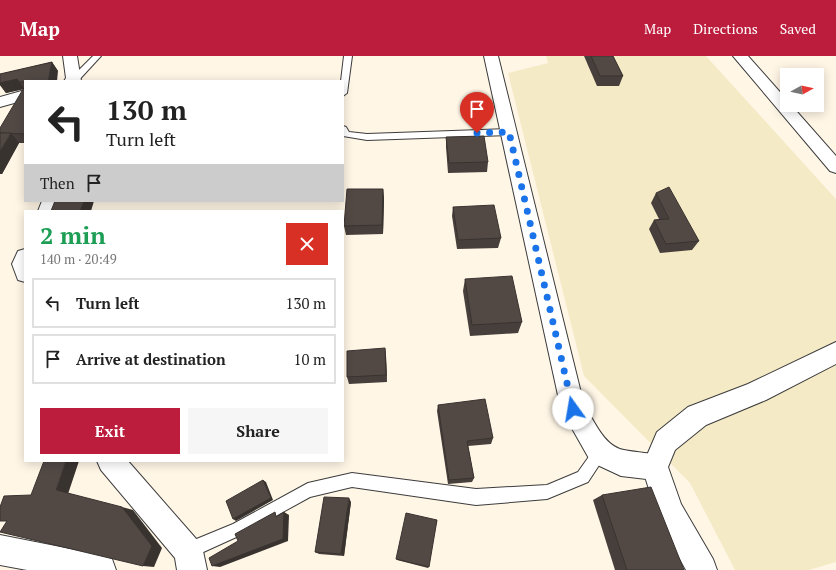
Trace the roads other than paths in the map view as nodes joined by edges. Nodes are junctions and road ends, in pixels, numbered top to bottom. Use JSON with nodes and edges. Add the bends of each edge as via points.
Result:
{"nodes":[{"id":1,"x":70,"y":56,"type":"edge"},
{"id":2,"x":97,"y":56,"type":"edge"},
{"id":3,"x":348,"y":56,"type":"edge"},
{"id":4,"x":491,"y":56,"type":"edge"},
{"id":5,"x":740,"y":56,"type":"edge"},
{"id":6,"x":73,"y":80,"type":"edge"},
{"id":7,"x":74,"y":80,"type":"edge"},
{"id":8,"x":344,"y":86,"type":"edge"},
{"id":9,"x":24,"y":95,"type":"edge"},
{"id":10,"x":0,"y":102,"type":"edge"},
{"id":11,"x":344,"y":131,"type":"edge"},
{"id":12,"x":509,"y":132,"type":"junction"},
{"id":13,"x":836,"y":167,"type":"edge"},
{"id":14,"x":24,"y":259,"type":"edge"},
{"id":15,"x":24,"y":271,"type":"edge"},
{"id":16,"x":836,"y":352,"type":"edge"},
{"id":17,"x":600,"y":453,"type":"junction"},
{"id":18,"x":111,"y":462,"type":"edge"},
{"id":19,"x":655,"y":467,"type":"junction"},
{"id":20,"x":0,"y":550,"type":"edge"},
{"id":21,"x":190,"y":561,"type":"edge"},
{"id":22,"x":101,"y":570,"type":"edge"},
{"id":23,"x":702,"y":570,"type":"edge"}],
"edges":[{"from":1,"to":6,"type":"street"},
{"from":2,"to":7,"type":"lane"},
{"from":3,"to":8,"type":"lane"},
{"from":4,"to":12,"type":"street"},
{"from":5,"to":13,"type":"street"},
{"from":9,"to":10,"type":"street"},
{"from":11,"to":12,"type":"lane","via":[[346,134],[367,137]]},
{"from":12,"to":17,"type":"street","via":[[573,409]]},
{"from":14,"to":15,"type":"street"},
{"from":16,"to":19,"type":"street","via":[[757,392],[697,416],[666,441]]},
{"from":17,"to":19,"type":"street","via":[[621,463]]},
{"from":17,"to":21,"type":"lane","via":[[583,477],[546,492],[476,497],[352,480],[308,490],[238,529]]},
{"from":18,"to":21,"type":"street"},
{"from":19,"to":23,"type":"street","via":[[669,512]]},
{"from":20,"to":22,"type":"street"}]}
